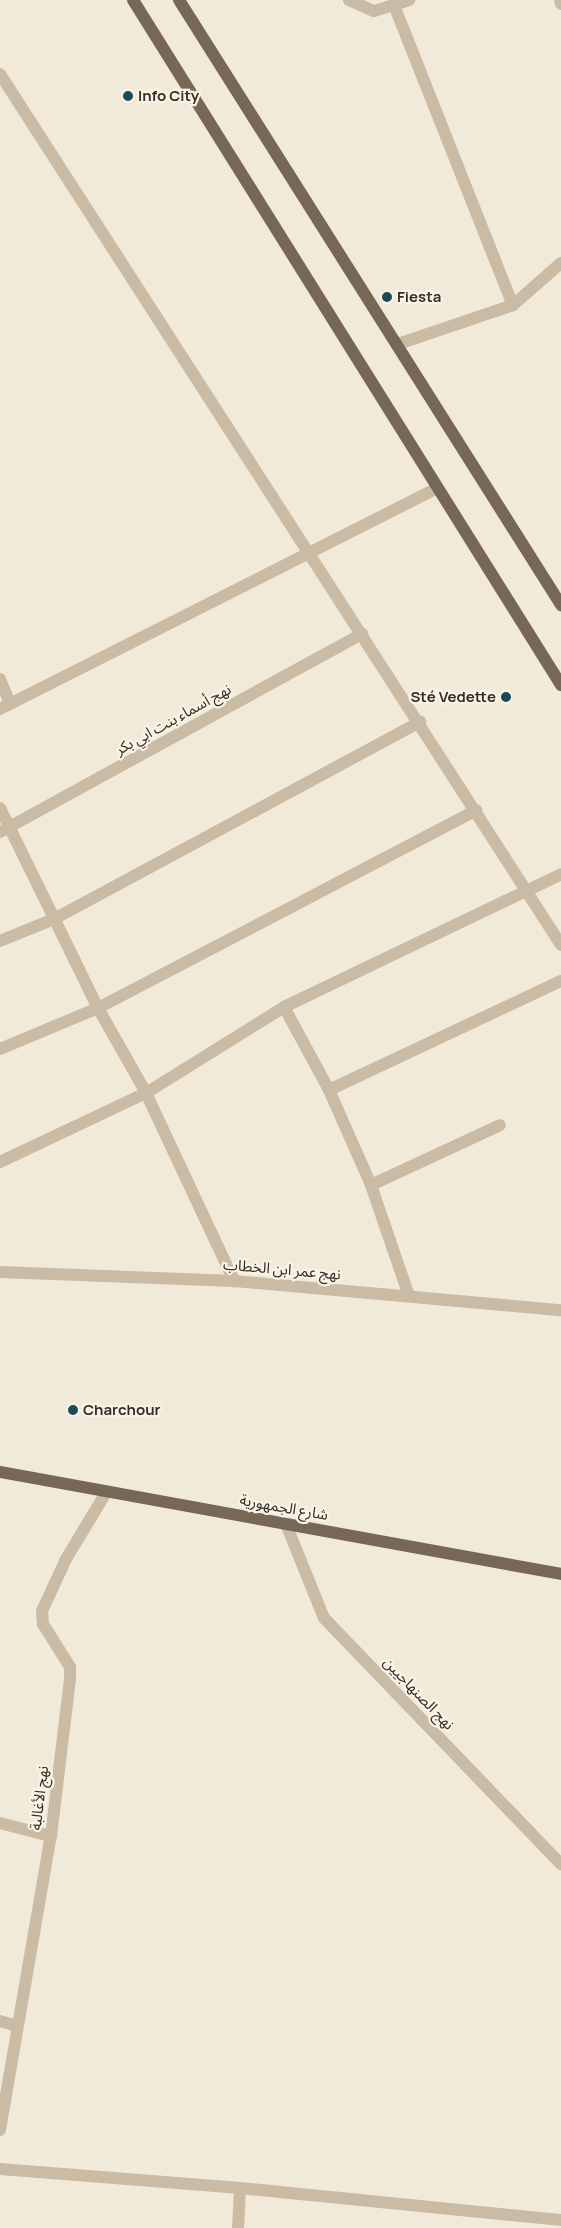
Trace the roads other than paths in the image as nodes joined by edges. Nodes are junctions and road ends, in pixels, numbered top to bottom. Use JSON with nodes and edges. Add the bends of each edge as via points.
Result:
{"nodes":[{"id":1,"x":133,"y":0,"type":"edge"},
{"id":2,"x":179,"y":0,"type":"edge"},
{"id":3,"x":349,"y":0,"type":"edge"},
{"id":4,"x":409,"y":0,"type":"edge"},
{"id":5,"x":560,"y":0,"type":"edge"},
{"id":6,"x":561,"y":4,"type":"edge"},
{"id":7,"x":394,"y":5,"type":"junction"},
{"id":8,"x":0,"y":74,"type":"edge"},
{"id":9,"x":561,"y":263,"type":"edge"},
{"id":10,"x":513,"y":305,"type":"junction"},
{"id":11,"x":398,"y":344,"type":"junction"},
{"id":12,"x":436,"y":489,"type":"junction"},
{"id":13,"x":310,"y":552,"type":"junction"},
{"id":14,"x":561,"y":605,"type":"edge"},
{"id":15,"x":362,"y":634,"type":"junction"},
{"id":16,"x":0,"y":679,"type":"edge"},
{"id":17,"x":561,"y":685,"type":"edge"},
{"id":18,"x":5,"y":706,"type":"edge"},
{"id":19,"x":420,"y":722,"type":"junction"},
{"id":20,"x":0,"y":808,"type":"edge"},
{"id":21,"x":476,"y":810,"type":"junction"},
{"id":22,"x":5,"y":830,"type":"edge"},
{"id":23,"x":561,"y":874,"type":"edge"},
{"id":24,"x":526,"y":888,"type":"junction"},
{"id":25,"x":54,"y":919,"type":"junction"},
{"id":26,"x":0,"y":941,"type":"edge"},
{"id":27,"x":561,"y":945,"type":"edge"},
{"id":28,"x":561,"y":981,"type":"edge"},
{"id":29,"x":284,"y":1007,"type":"junction"},
{"id":30,"x":98,"y":1008,"type":"junction"},
{"id":31,"x":0,"y":1049,"type":"edge"},
{"id":32,"x":329,"y":1090,"type":"junction"},
{"id":33,"x":146,"y":1092,"type":"junction"},
{"id":34,"x":500,"y":1125,"type":"dead end"},
{"id":35,"x":0,"y":1162,"type":"edge"},
{"id":36,"x":371,"y":1185,"type":"junction"},
{"id":37,"x":0,"y":1272,"type":"edge"},
{"id":38,"x":234,"y":1281,"type":"junction"},
{"id":39,"x":409,"y":1296,"type":"junction"},
{"id":40,"x":561,"y":1310,"type":"edge"},
{"id":41,"x":0,"y":1472,"type":"edge"},
{"id":42,"x":107,"y":1491,"type":"junction"},
{"id":43,"x":286,"y":1524,"type":"junction"},
{"id":44,"x":561,"y":1574,"type":"edge"},
{"id":45,"x":0,"y":1823,"type":"edge"},
{"id":46,"x":51,"y":1836,"type":"junction"},
{"id":47,"x":561,"y":1864,"type":"edge"},
{"id":48,"x":0,"y":2021,"type":"edge"},
{"id":49,"x":17,"y":2026,"type":"junction"},
{"id":50,"x":0,"y":2130,"type":"edge"},
{"id":51,"x":0,"y":2169,"type":"edge"},
{"id":52,"x":240,"y":2188,"type":"junction"},
{"id":53,"x":520,"y":2215,"type":"junction"},
{"id":54,"x":561,"y":2220,"type":"edge"},
{"id":55,"x":238,"y":2228,"type":"edge"},
{"id":56,"x":519,"y":2228,"type":"edge"}],
"edges":[{"from":1,"to":12,"type":"main road"},
{"from":2,"to":11,"type":"main road"},
{"from":3,"to":7,"type":"street","via":[[374,11]]},
{"from":4,"to":7,"type":"street"},
{"from":5,"to":6,"type":"street"},
{"from":7,"to":10,"type":"street"},
{"from":8,"to":13,"type":"street"},
{"from":9,"to":10,"type":"street"},
{"from":10,"to":11,"type":"street"},
{"from":11,"to":14,"type":"main road"},
{"from":12,"to":13,"type":"street"},
{"from":12,"to":17,"type":"main road"},
{"from":13,"to":15,"type":"street"},
{"from":13,"to":18,"type":"street"},
{"from":15,"to":19,"type":"street"},
{"from":15,"to":22,"type":"street","name":"نهج أسماء بنت ابي بكر"},
{"from":16,"to":18,"type":"street"},
{"from":19,"to":21,"type":"street"},
{"from":19,"to":25,"type":"street"},
{"from":20,"to":22,"type":"street"},
{"from":21,"to":24,"type":"street"},
{"from":21,"to":30,"type":"street"},
{"from":22,"to":25,"type":"street"},
{"from":23,"to":24,"type":"street"},
{"from":24,"to":27,"type":"street"},
{"from":24,"to":29,"type":"street"},
{"from":25,"to":26,"type":"street"},
{"from":25,"to":30,"type":"street"},
{"from":28,"to":32,"type":"street"},
{"from":29,"to":32,"type":"street"},
{"from":29,"to":33,"type":"street"},
{"from":30,"to":31,"type":"street"},
{"from":30,"to":33,"type":"street"},
{"from":32,"to":36,"type":"street"},
{"from":33,"to":35,"type":"street"},
{"from":33,"to":38,"type":"street"},
{"from":34,"to":36,"type":"street"},
{"from":36,"to":39,"type":"street"},
{"from":37,"to":38,"type":"street","name":"نهج عمر ابن الخطاب"},
{"from":38,"to":39,"type":"street","name":"نهج عمر ابن الخطاب"},
{"from":39,"to":40,"type":"street","name":"نهج عمر ابن الخطاب"},
{"from":41,"to":42,"type":"main road","name":"شارع الجمهورية"},
{"from":42,"to":43,"type":"main road","name":"شارع الجمهورية"},
{"from":42,"to":46,"type":"street","name":"نهج الأغالبة","via":[[66,1559],[42,1611],[43,1624],[70,1667]]},
{"from":43,"to":44,"type":"main road","name":"شارع الجمهورية"},
{"from":43,"to":47,"type":"street","name":"نهج الصنهاجيين","via":[[324,1618]]},
{"from":45,"to":46,"type":"street"},
{"from":46,"to":49,"type":"street","name":"نهج الأغالبة"},
{"from":48,"to":49,"type":"street"},
{"from":49,"to":50,"type":"street","name":"نهج الأغالبة"},
{"from":51,"to":52,"type":"street"},
{"from":52,"to":53,"type":"street"},
{"from":52,"to":55,"type":"street"},
{"from":53,"to":54,"type":"street"},
{"from":53,"to":56,"type":"street"}]}
